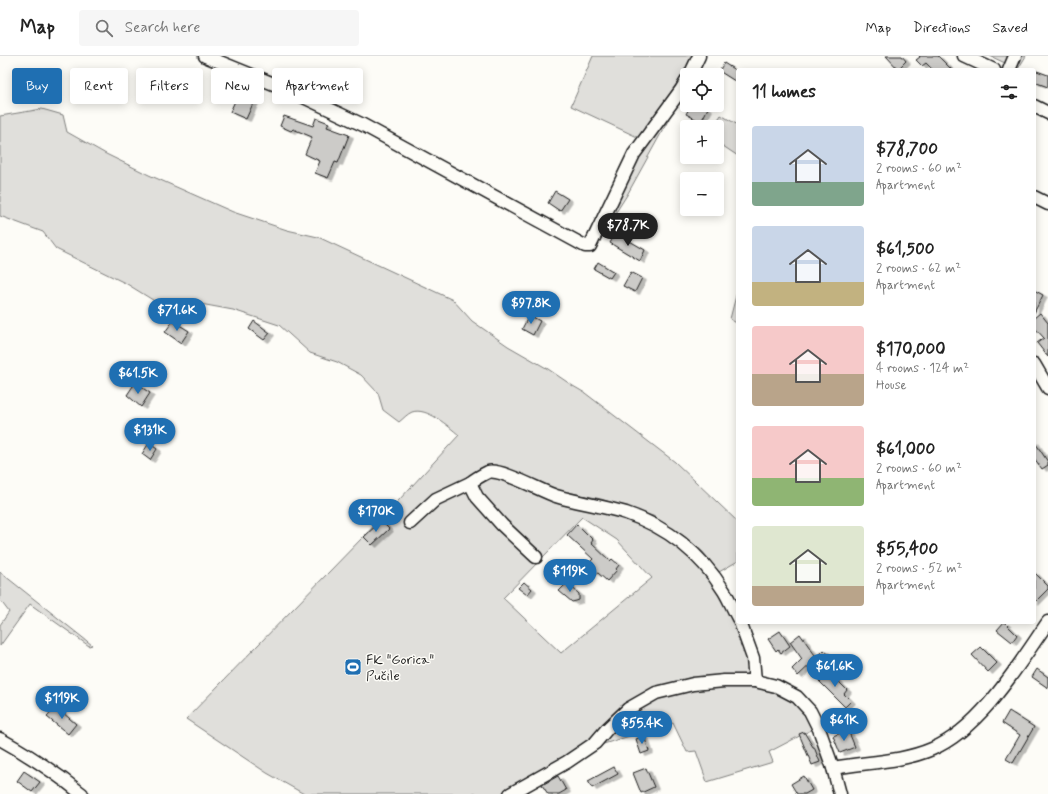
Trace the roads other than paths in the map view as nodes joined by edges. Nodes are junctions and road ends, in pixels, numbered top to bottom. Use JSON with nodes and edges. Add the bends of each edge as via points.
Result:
{"nodes":[{"id":1,"x":205,"y":56,"type":"edge"},
{"id":2,"x":699,"y":56,"type":"edge"},
{"id":3,"x":964,"y":56,"type":"edge"},
{"id":4,"x":1015,"y":56,"type":"edge"},
{"id":5,"x":693,"y":68,"type":"edge"},
{"id":6,"x":990,"y":68,"type":"edge"},
{"id":7,"x":1010,"y":68,"type":"edge"},
{"id":8,"x":680,"y":91,"type":"edge"},
{"id":9,"x":1036,"y":107,"type":"edge"},
{"id":10,"x":1048,"y":113,"type":"edge"},
{"id":11,"x":1036,"y":198,"type":"edge"},
{"id":12,"x":1048,"y":204,"type":"edge"},
{"id":13,"x":1036,"y":367,"type":"edge"},
{"id":14,"x":1048,"y":388,"type":"edge"},
{"id":15,"x":470,"y":483,"type":"junction"},
{"id":16,"x":410,"y":523,"type":"dead end"},
{"id":17,"x":536,"y":557,"type":"dead end"},
{"id":18,"x":736,"y":614,"type":"edge"},
{"id":19,"x":1048,"y":622,"type":"edge"},
{"id":20,"x":741,"y":624,"type":"edge"},
{"id":21,"x":755,"y":680,"type":"junction"},
{"id":22,"x":0,"y":739,"type":"edge"},
{"id":23,"x":834,"y":768,"type":"junction"},
{"id":24,"x":82,"y":794,"type":"edge"},
{"id":25,"x":510,"y":794,"type":"edge"},
{"id":26,"x":840,"y":794,"type":"edge"}],
"edges":[{"from":1,"to":8,"type":"street","via":[[291,91],[363,125],[585,246],[590,246],[634,154]]},
{"from":2,"to":5,"type":"street"},
{"from":3,"to":6,"type":"street"},
{"from":4,"to":7,"type":"street"},
{"from":9,"to":10,"type":"street"},
{"from":11,"to":12,"type":"street"},
{"from":13,"to":14,"type":"street"},
{"from":15,"to":16,"type":"street","via":[[436,499]]},
{"from":15,"to":17,"type":"street","via":[[482,503]]},
{"from":15,"to":18,"type":"street","via":[[489,472],[500,472],[557,496],[626,513],[655,525],[693,552],[724,590]]},
{"from":19,"to":23,"type":"street","via":[[1003,686],[978,716],[954,737],[932,749],[898,759]]},
{"from":20,"to":21,"type":"street","via":[[753,658]]},
{"from":21,"to":23,"type":"street","via":[[776,686],[796,697],[810,711]]},
{"from":21,"to":25,"type":"street","via":[[694,684],[656,693],[628,709],[595,743]]},
{"from":22,"to":24,"type":"street","via":[[25,753]]},
{"from":23,"to":26,"type":"street"}]}
